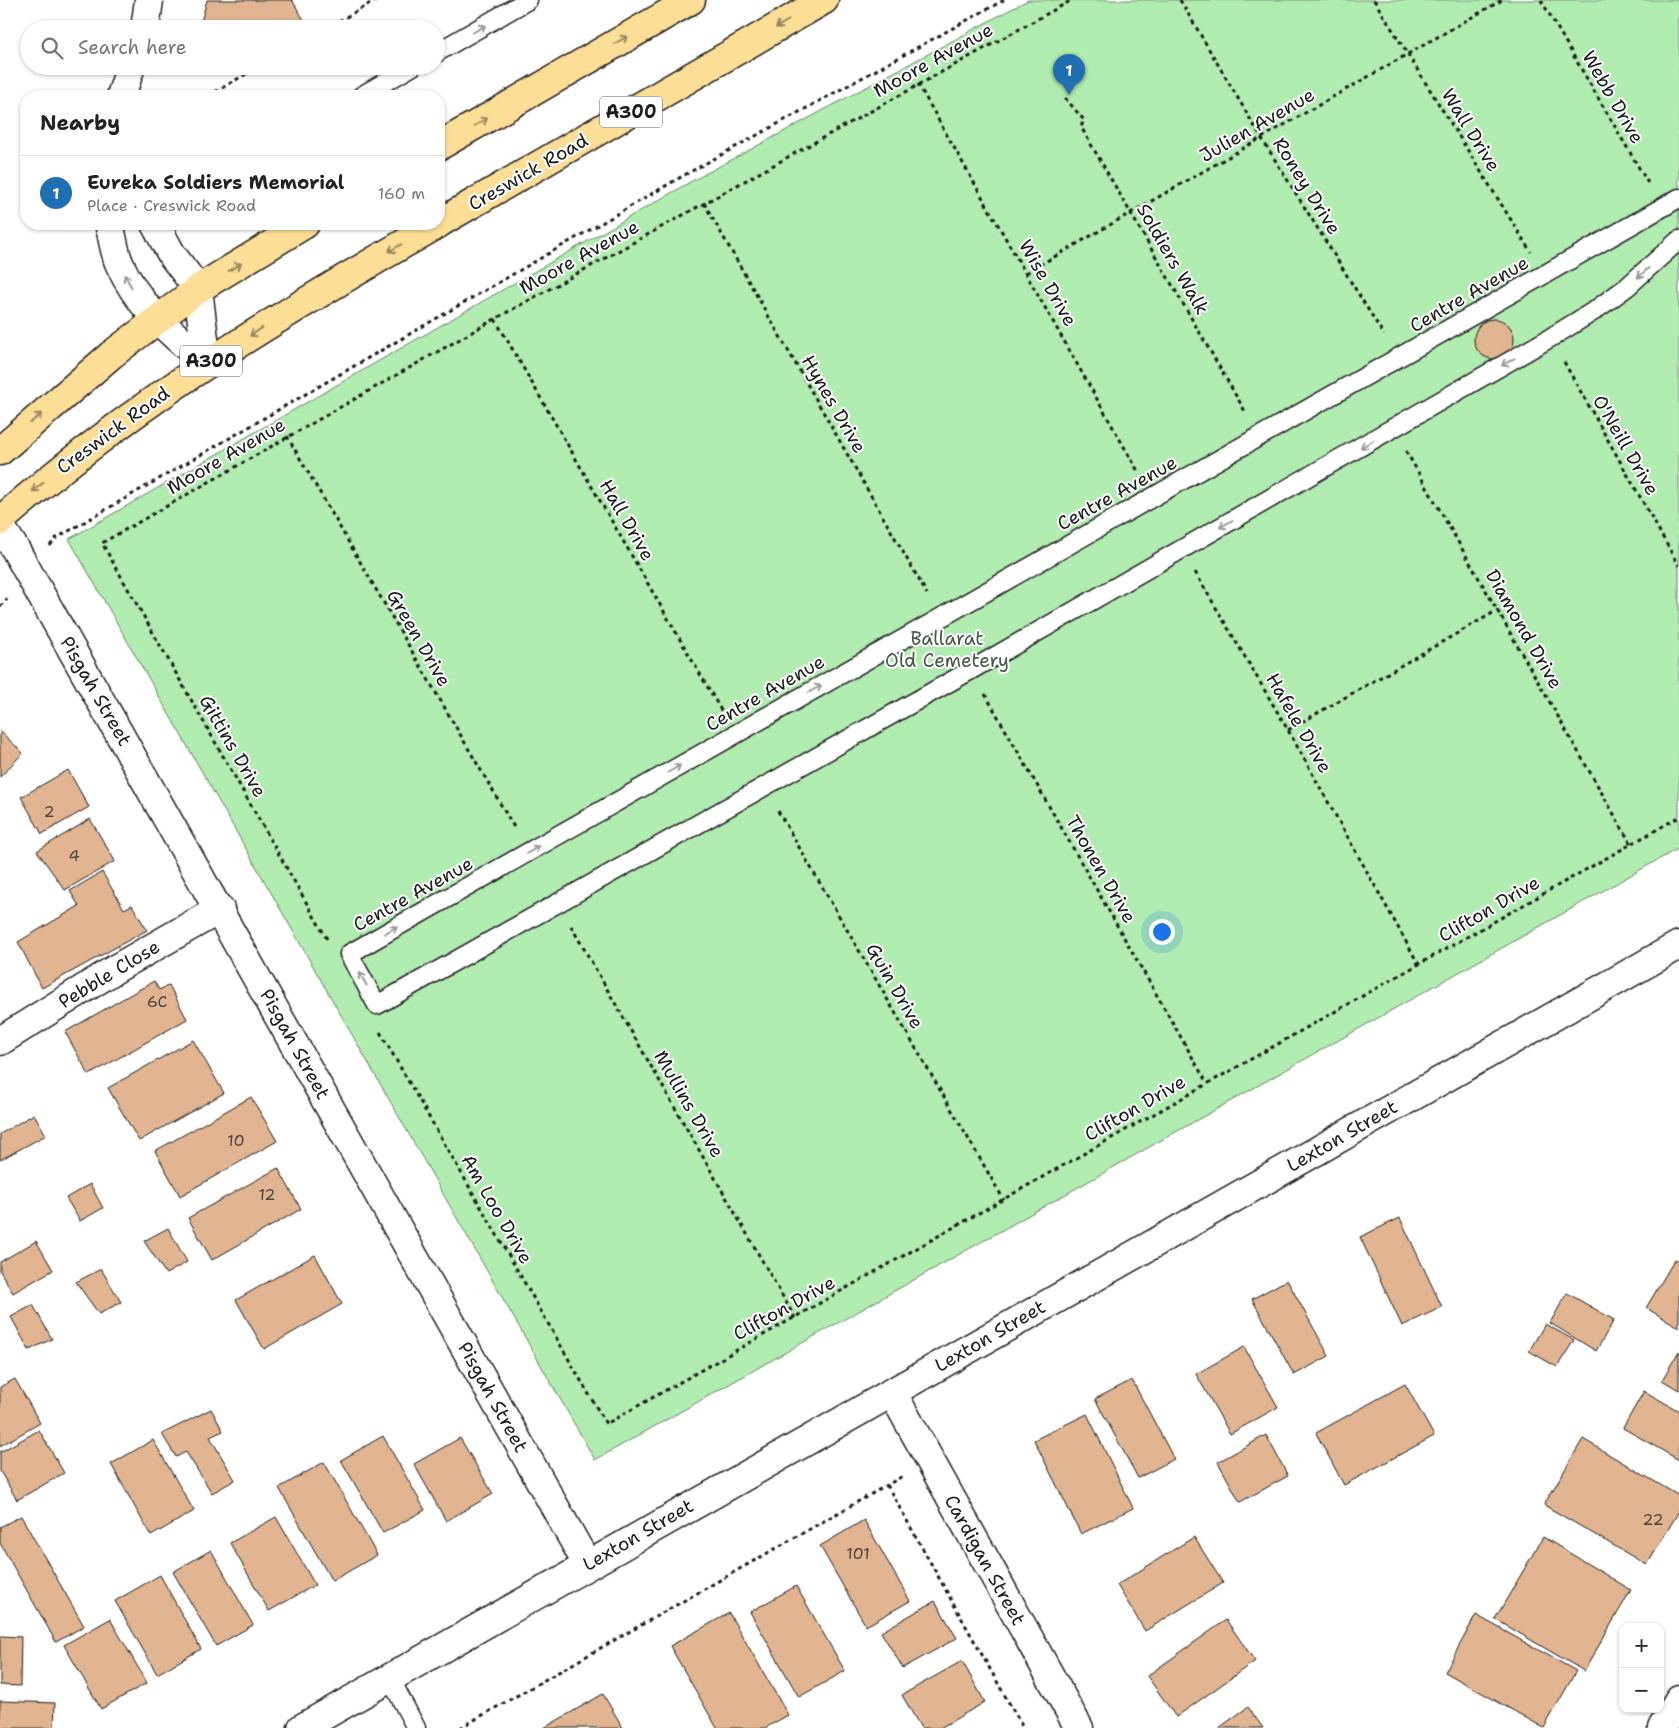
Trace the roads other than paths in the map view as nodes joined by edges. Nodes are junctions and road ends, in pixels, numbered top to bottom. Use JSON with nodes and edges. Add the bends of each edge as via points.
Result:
{"nodes":[{"id":1,"x":528,"y":0,"type":"edge"},
{"id":2,"x":691,"y":0,"type":"edge"},
{"id":3,"x":824,"y":0,"type":"edge"},
{"id":4,"x":445,"y":48,"type":"edge"},
{"id":5,"x":128,"y":75,"type":"edge"},
{"id":6,"x":140,"y":75,"type":"edge"},
{"id":7,"x":397,"y":75,"type":"edge"},
{"id":8,"x":123,"y":90,"type":"edge"},
{"id":9,"x":140,"y":90,"type":"edge"},
{"id":10,"x":371,"y":90,"type":"edge"},
{"id":11,"x":445,"y":143,"type":"edge"},
{"id":12,"x":1679,"y":198,"type":"edge"},
{"id":13,"x":445,"y":219,"type":"edge"},
{"id":14,"x":110,"y":230,"type":"edge"},
{"id":15,"x":158,"y":230,"type":"edge"},
{"id":16,"x":295,"y":230,"type":"edge"},
{"id":17,"x":426,"y":230,"type":"edge"},
{"id":18,"x":1679,"y":240,"type":"edge"},
{"id":19,"x":198,"y":289,"type":"junction"},
{"id":20,"x":156,"y":320,"type":"junction"},
{"id":21,"x":207,"y":364,"type":"junction"},
{"id":22,"x":0,"y":451,"type":"edge"},
{"id":23,"x":0,"y":520,"type":"edge"},
{"id":24,"x":0,"y":526,"type":"edge"},
{"id":25,"x":220,"y":909,"type":"junction"},
{"id":26,"x":1679,"y":945,"type":"edge"},
{"id":27,"x":0,"y":1041,"type":"edge"},
{"id":28,"x":892,"y":1392,"type":"junction"},
{"id":29,"x":587,"y":1564,"type":"junction"},
{"id":30,"x":390,"y":1678,"type":"junction"},
{"id":31,"x":1679,"y":1699,"type":"edge"},
{"id":32,"x":302,"y":1728,"type":"edge"},
{"id":33,"x":416,"y":1728,"type":"edge"},
{"id":34,"x":1079,"y":1728,"type":"edge"},
{"id":35,"x":1662,"y":1728,"type":"edge"}],
"edges":[{"from":4,"to":1,"type":"lane","one_way":true},
{"from":11,"to":2,"type":"highway","one_way":true},
{"from":3,"to":13,"type":"highway","name":"Creswick Road","number":"A300","one_way":true},
{"from":5,"to":8,"type":"street"},
{"from":6,"to":9,"type":"street"},
{"from":7,"to":10,"type":"lane"},
{"from":18,"to":12,"type":"lane","name":"Centre Avenue","one_way":true,"via":[[1627,287],[1550,338],[971,670],[377,1004],[349,954]]},
{"from":20,"to":14,"type":"street","one_way":true,"via":[[119,264]]},
{"from":15,"to":19,"type":"street","via":[[172,255]]},
{"from":19,"to":16,"type":"highway","one_way":true},
{"from":17,"to":21,"type":"highway","name":"Creswick Road","number":"A300","one_way":true,"via":[[304,301]]},
{"from":19,"to":20,"type":"highway"},
{"from":19,"to":21,"type":"street"},
{"from":20,"to":21,"type":"street"},
{"from":22,"to":20,"type":"highway","one_way":true,"via":[[110,355]]},
{"from":21,"to":23,"type":"highway","name":"Creswick Road","number":"A300","one_way":true,"via":[[130,415]]},
{"from":24,"to":25,"type":"street","name":"Pisgah Street"},
{"from":25,"to":27,"type":"street","name":"Pebble Close"},
{"from":25,"to":29,"type":"street","name":"Pisgah Street"},
{"from":26,"to":28,"type":"street","name":"Lexton Street"},
{"from":28,"to":29,"type":"street","name":"Lexton Street"},
{"from":28,"to":34,"type":"street","name":"Cardigan Street"},
{"from":29,"to":30,"type":"street","name":"Lexton Street"},
{"from":30,"to":32,"type":"street","name":"Lexton Street"},
{"from":30,"to":33,"type":"lane"},
{"from":31,"to":35,"type":"street"}]}
